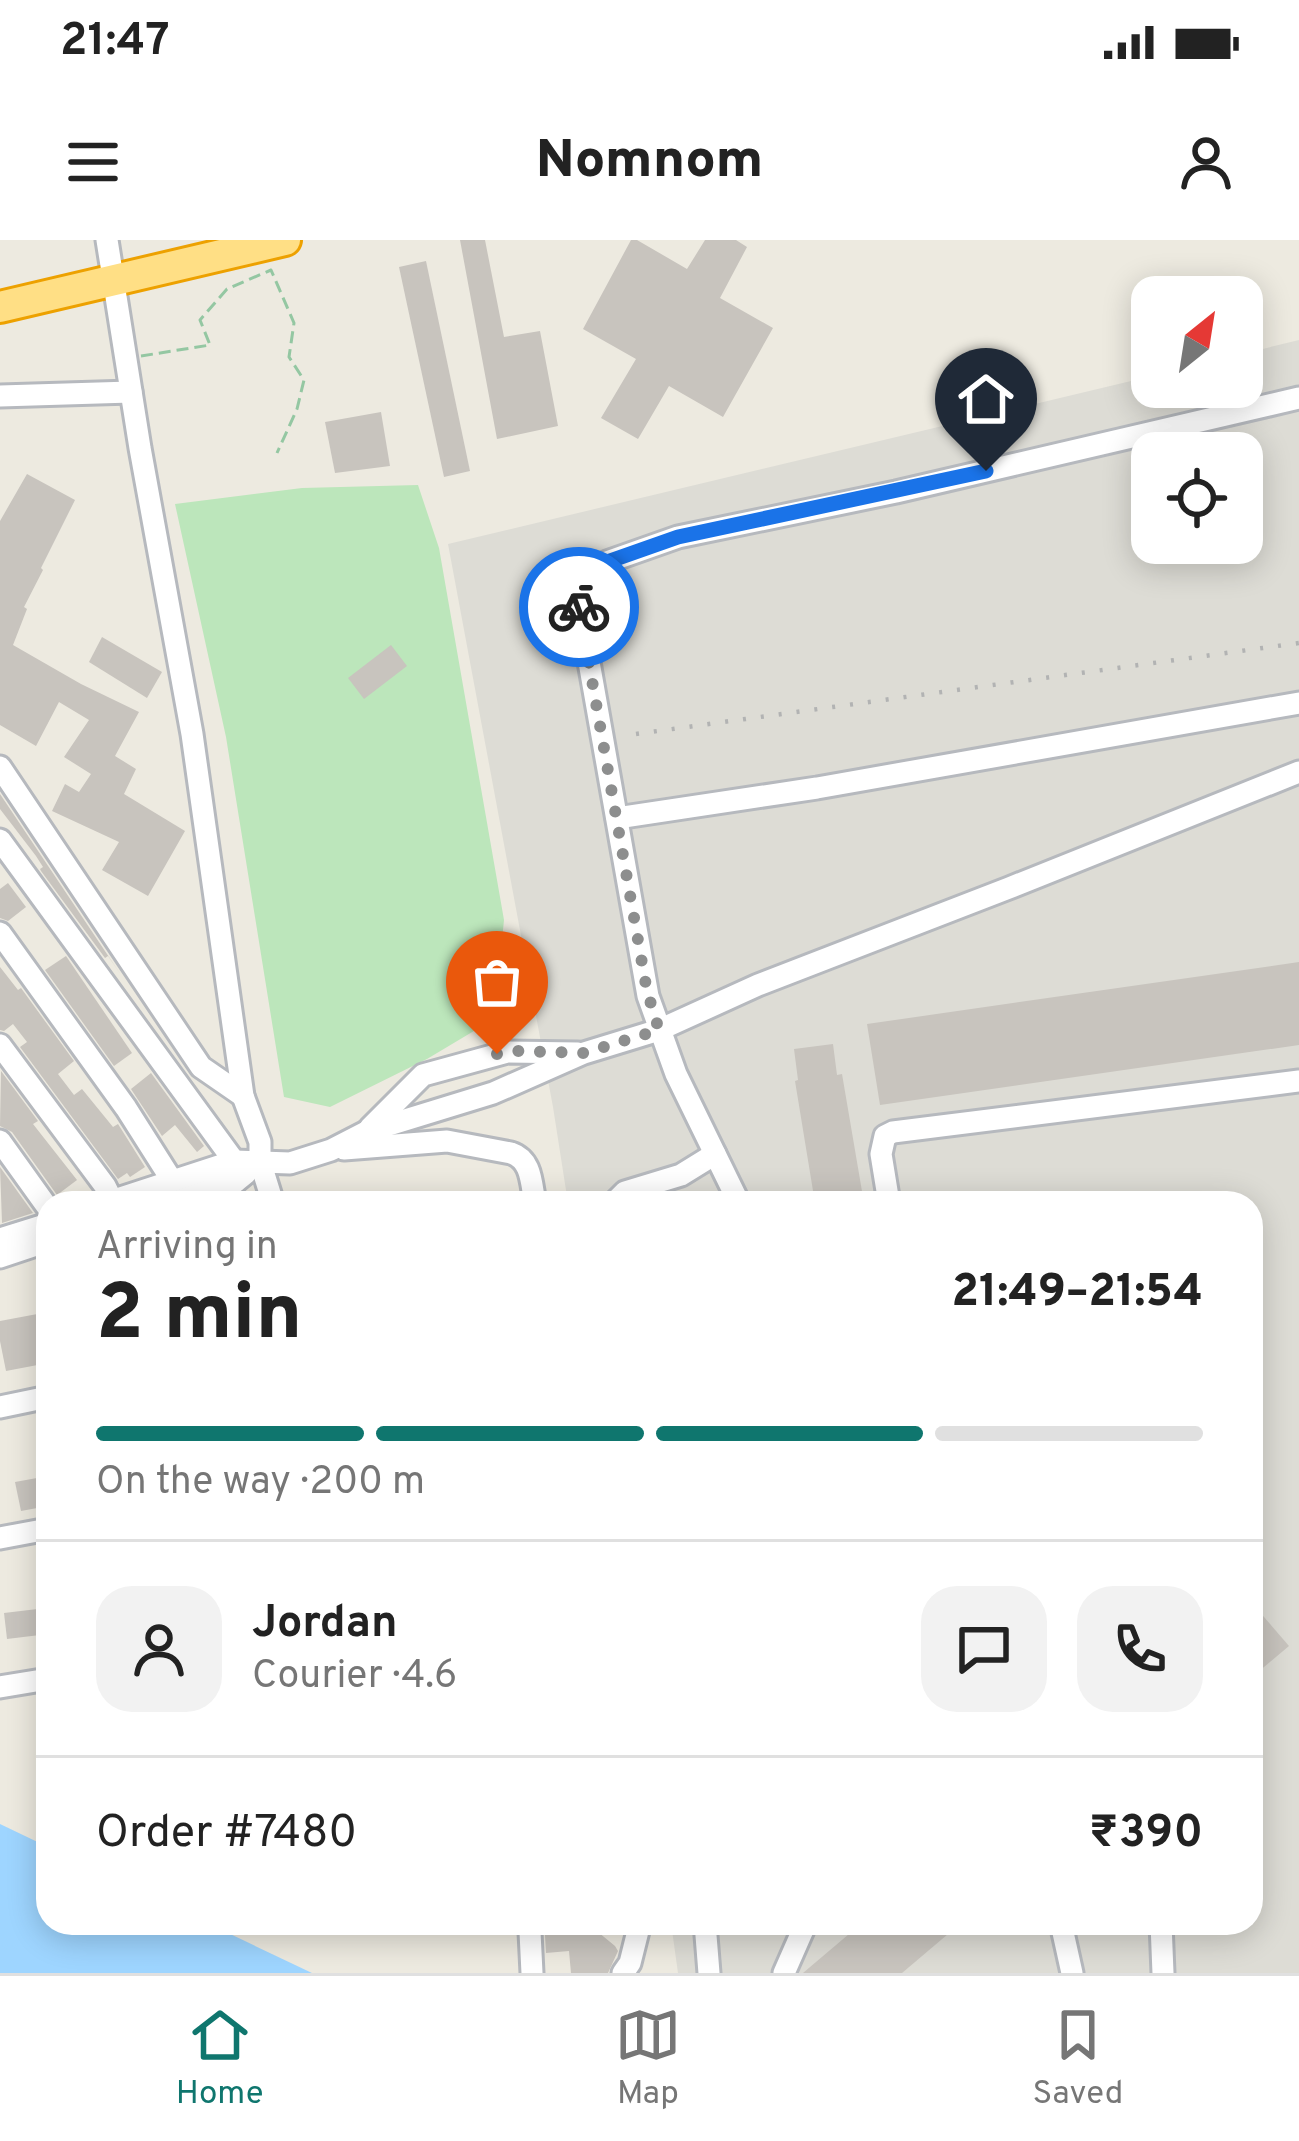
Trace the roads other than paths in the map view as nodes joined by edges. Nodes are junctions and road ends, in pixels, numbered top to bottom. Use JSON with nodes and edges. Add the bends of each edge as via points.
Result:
{"nodes":[{"id":1,"x":200,"y":240,"type":"edge"},
{"id":2,"x":285,"y":240,"type":"edge"},
{"id":3,"x":111,"y":260,"type":"edge"},
{"id":4,"x":0,"y":288,"type":"edge"},
{"id":5,"x":0,"y":308,"type":"edge"},
{"id":6,"x":130,"y":392,"type":"junction"},
{"id":7,"x":0,"y":396,"type":"edge"},
{"id":8,"x":1299,"y":398,"type":"edge"},
{"id":9,"x":1299,"y":703,"type":"edge"},
{"id":10,"x":0,"y":767,"type":"edge"},
{"id":11,"x":1299,"y":772,"type":"edge"},
{"id":12,"x":617,"y":818,"type":"junction"},
{"id":13,"x":0,"y":840,"type":"edge"},
{"id":14,"x":0,"y":933,"type":"edge"},
{"id":15,"x":659,"y":1030,"type":"junction"},
{"id":16,"x":0,"y":1045,"type":"edge"},
{"id":17,"x":584,"y":1053,"type":"junction"},
{"id":18,"x":1299,"y":1081,"type":"edge"},
{"id":19,"x":243,"y":1096,"type":"junction"},
{"id":20,"x":366,"y":1132,"type":"junction"},
{"id":21,"x":0,"y":1141,"type":"edge"},
{"id":22,"x":331,"y":1150,"type":"junction"},
{"id":23,"x":715,"y":1154,"type":"junction"},
{"id":24,"x":260,"y":1161,"type":"junction"},
{"id":25,"x":235,"y":1171,"type":"junction"},
{"id":26,"x":172,"y":1179,"type":"junction"},
{"id":27,"x":36,"y":1191,"type":"edge"},
{"id":28,"x":106,"y":1191,"type":"edge"},
{"id":29,"x":139,"y":1191,"type":"edge"},
{"id":30,"x":195,"y":1191,"type":"edge"},
{"id":31,"x":269,"y":1191,"type":"edge"},
{"id":32,"x":533,"y":1191,"type":"edge"},
{"id":33,"x":628,"y":1191,"type":"edge"},
{"id":34,"x":733,"y":1191,"type":"edge"},
{"id":35,"x":887,"y":1191,"type":"edge"},
{"id":36,"x":36,"y":1229,"type":"edge"},
{"id":37,"x":36,"y":1241,"type":"edge"},
{"id":38,"x":1,"y":1242,"type":"edge"},
{"id":39,"x":36,"y":1400,"type":"edge"},
{"id":40,"x":0,"y":1407,"type":"edge"},
{"id":41,"x":36,"y":1531,"type":"edge"},
{"id":42,"x":0,"y":1538,"type":"edge"},
{"id":43,"x":36,"y":1680,"type":"edge"},
{"id":44,"x":0,"y":1687,"type":"edge"},
{"id":45,"x":530,"y":1935,"type":"edge"},
{"id":46,"x":637,"y":1935,"type":"edge"},
{"id":47,"x":706,"y":1935,"type":"edge"},
{"id":48,"x":801,"y":1935,"type":"edge"},
{"id":49,"x":1064,"y":1935,"type":"edge"},
{"id":50,"x":1161,"y":1935,"type":"edge"},
{"id":51,"x":532,"y":1973,"type":"edge"},
{"id":52,"x":623,"y":1973,"type":"edge"},
{"id":53,"x":709,"y":1973,"type":"edge"},
{"id":54,"x":784,"y":1973,"type":"edge"},
{"id":55,"x":1072,"y":1973,"type":"edge"},
{"id":56,"x":1163,"y":1973,"type":"edge"}],
"edges":[{"from":1,"to":3,"type":"highway"},
{"from":2,"to":3,"type":"highway"},
{"from":3,"to":4,"type":"highway"},
{"from":3,"to":5,"type":"highway"},
{"from":3,"to":6,"type":"street"},
{"from":6,"to":7,"type":"street"},
{"from":6,"to":19,"type":"street","via":[[192,734]]},
{"from":8,"to":12,"type":"street","via":[[678,537],[583,575],[577,593]]},
{"from":9,"to":12,"type":"street"},
{"from":10,"to":19,"type":"street","via":[[201,1066]]},
{"from":11,"to":15,"type":"street"},
{"from":12,"to":15,"type":"street"},
{"from":13,"to":25,"type":"street"},
{"from":14,"to":26,"type":"street"},
{"from":15,"to":17,"type":"street"},
{"from":15,"to":23,"type":"street"},
{"from":16,"to":28,"type":"street"},
{"from":17,"to":20,"type":"street","via":[[493,1093]]},
{"from":17,"to":20,"type":"street","via":[[507,1052],[423,1075]]},
{"from":18,"to":35,"type":"street","via":[[892,1132],[881,1154]]},
{"from":19,"to":24,"type":"street"},
{"from":20,"to":22,"type":"street"},
{"from":21,"to":27,"type":"street"},
{"from":22,"to":24,"type":"street","via":[[290,1163]]},
{"from":22,"to":32,"type":"street","via":[[447,1141],[511,1153],[527,1164]]},
{"from":23,"to":33,"type":"street"},
{"from":23,"to":34,"type":"street"},
{"from":24,"to":25,"type":"street"},
{"from":24,"to":31,"type":"street"},
{"from":25,"to":26,"type":"street"},
{"from":25,"to":30,"type":"street"},
{"from":26,"to":29,"type":"street"},
{"from":36,"to":38,"type":"street"},
{"from":37,"to":38,"type":"street"},
{"from":39,"to":40,"type":"street"},
{"from":41,"to":42,"type":"street"},
{"from":43,"to":44,"type":"street"},
{"from":45,"to":51,"type":"street"},
{"from":46,"to":52,"type":"street"},
{"from":47,"to":53,"type":"street"},
{"from":48,"to":54,"type":"street"},
{"from":49,"to":55,"type":"street"},
{"from":50,"to":56,"type":"street"}]}
